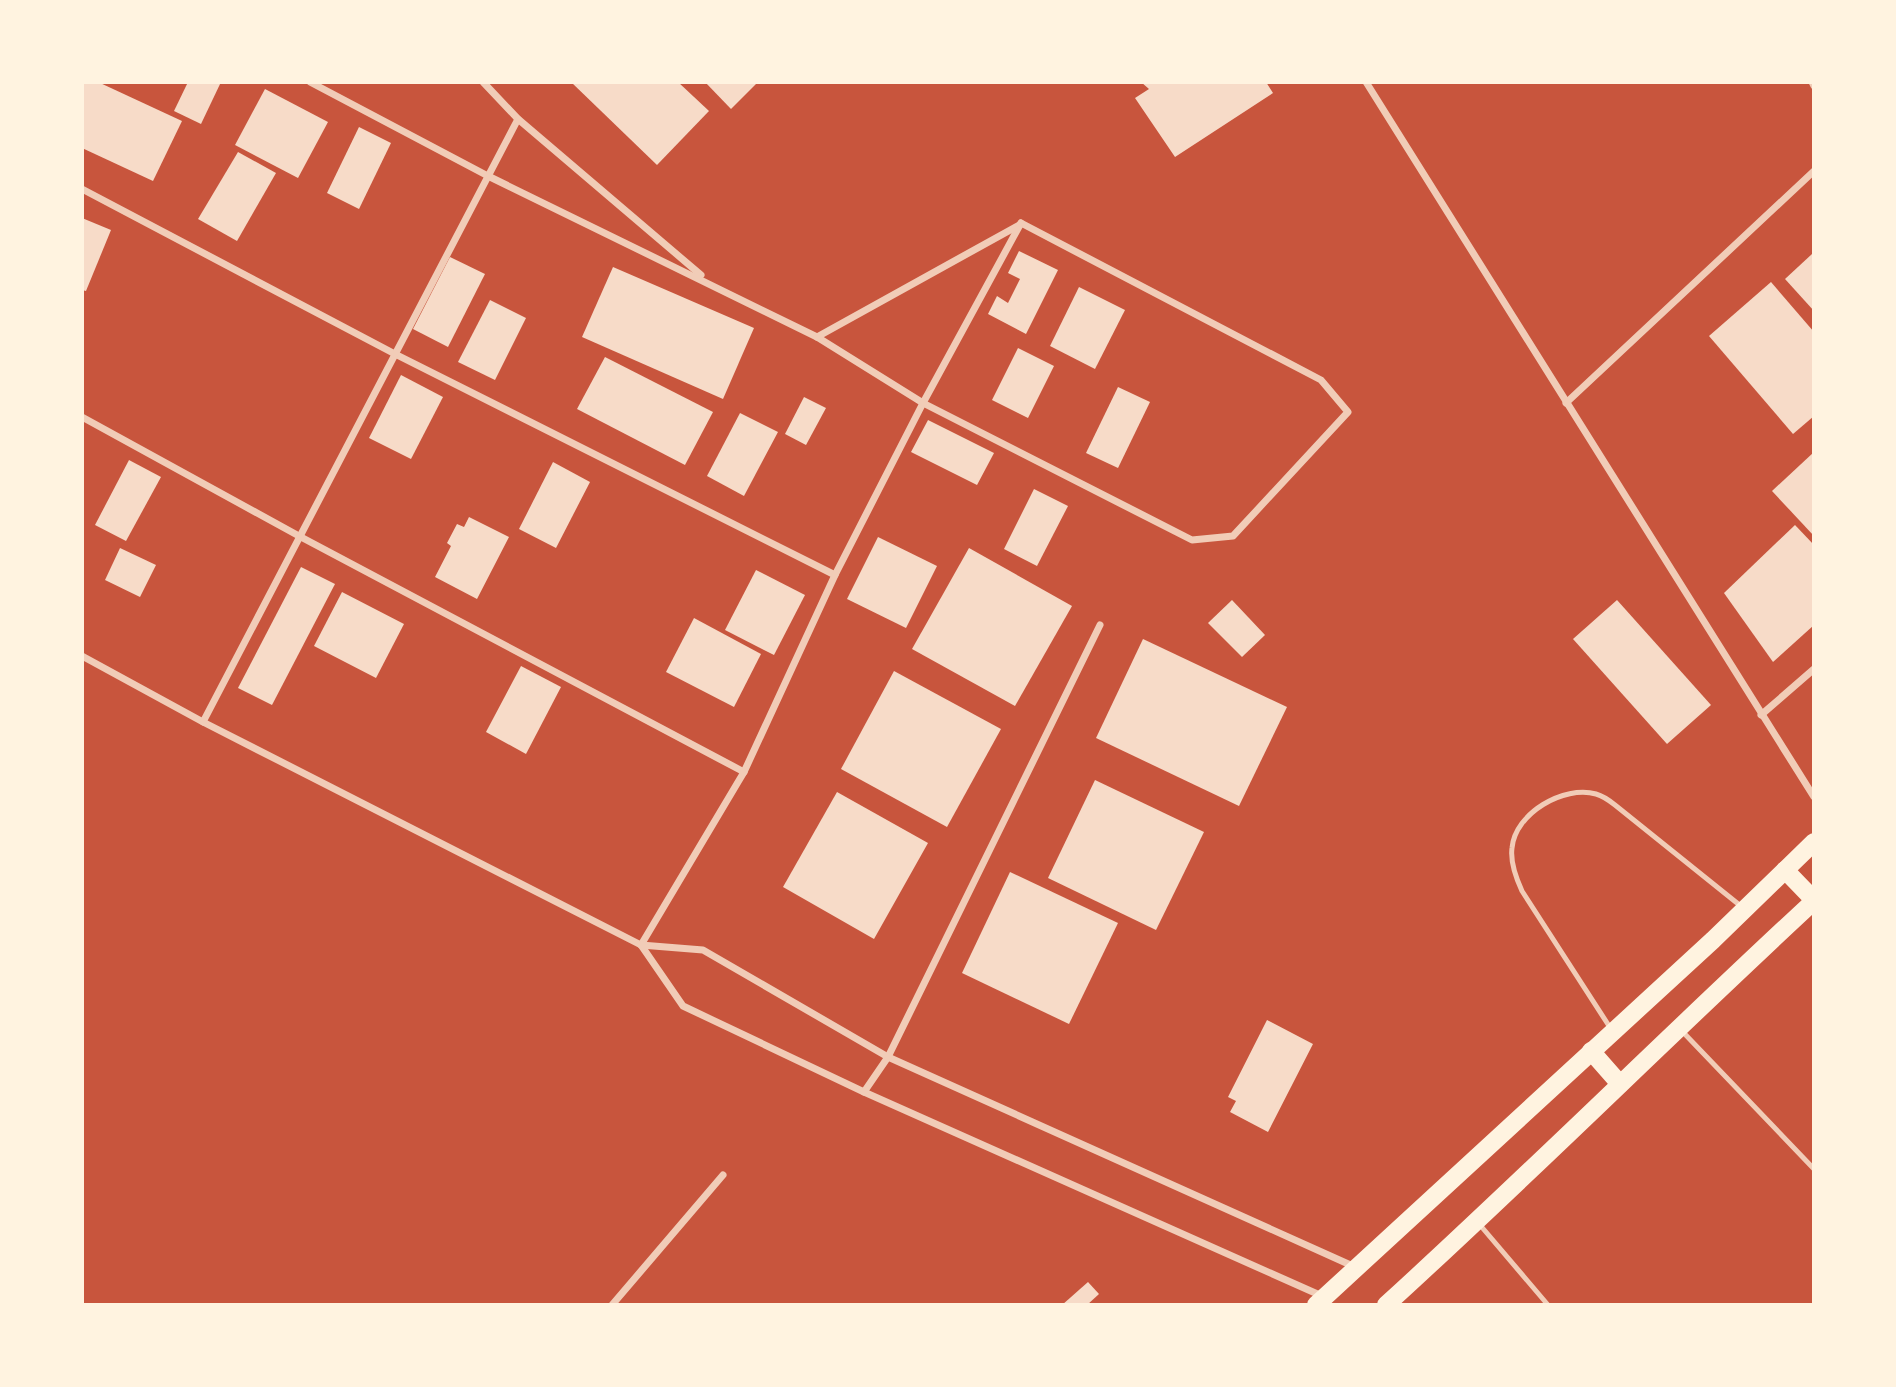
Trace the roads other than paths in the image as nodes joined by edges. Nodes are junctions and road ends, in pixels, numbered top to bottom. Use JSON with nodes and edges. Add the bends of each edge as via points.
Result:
{"nodes":[{"id":1,"x":310,"y":82,"type":"edge"},
{"id":2,"x":483,"y":82,"type":"edge"},
{"id":3,"x":1366,"y":82,"type":"edge"},
{"id":4,"x":518,"y":119,"type":"junction"},
{"id":5,"x":1814,"y":171,"type":"edge"},
{"id":6,"x":488,"y":176,"type":"junction"},
{"id":7,"x":82,"y":189,"type":"edge"},
{"id":8,"x":1021,"y":223,"type":"junction"},
{"id":9,"x":710,"y":283,"type":"junction"},
{"id":10,"x":817,"y":337,"type":"junction"},
{"id":11,"x":396,"y":354,"type":"junction"},
{"id":12,"x":923,"y":403,"type":"junction"},
{"id":13,"x":1566,"y":403,"type":"junction"},
{"id":14,"x":82,"y":417,"type":"edge"},
{"id":15,"x":299,"y":536,"type":"junction"},
{"id":16,"x":835,"y":575,"type":"junction"},
{"id":17,"x":1100,"y":625,"type":"dead end"},
{"id":18,"x":82,"y":656,"type":"edge"},
{"id":19,"x":1814,"y":669,"type":"edge"},
{"id":20,"x":1761,"y":715,"type":"junction"},
{"id":21,"x":203,"y":722,"type":"junction"},
{"id":22,"x":744,"y":772,"type":"junction"},
{"id":23,"x":1814,"y":797,"type":"edge"},
{"id":24,"x":1814,"y":842,"type":"edge"},
{"id":25,"x":1785,"y":870,"type":"junction"},
{"id":26,"x":1814,"y":901,"type":"edge"},
{"id":27,"x":1745,"y":909,"type":"junction"},
{"id":28,"x":641,"y":945,"type":"junction"},
{"id":29,"x":1678,"y":1027,"type":"junction"},
{"id":30,"x":1613,"y":1031,"type":"junction"},
{"id":31,"x":1591,"y":1051,"type":"junction"},
{"id":32,"x":888,"y":1057,"type":"junction"},
{"id":33,"x":1620,"y":1084,"type":"junction"},
{"id":34,"x":864,"y":1092,"type":"junction"},
{"id":35,"x":1814,"y":1169,"type":"edge"},
{"id":36,"x":723,"y":1175,"type":"dead end"},
{"id":37,"x":1477,"y":1222,"type":"junction"},
{"id":38,"x":1355,"y":1268,"type":"junction"},
{"id":39,"x":1320,"y":1301,"type":"edge"},
{"id":40,"x":612,"y":1305,"type":"edge"},
{"id":41,"x":1386,"y":1305,"type":"edge"},
{"id":42,"x":1548,"y":1305,"type":"edge"}],
"edges":[{"from":1,"to":6,"type":"street"},
{"from":2,"to":4,"type":"street"},
{"from":3,"to":13,"type":"street"},
{"from":4,"to":6,"type":"street"},
{"from":4,"to":9,"type":"street"},
{"from":5,"to":13,"type":"street"},
{"from":6,"to":9,"type":"street"},
{"from":6,"to":11,"type":"street"},
{"from":7,"to":11,"type":"street"},
{"from":8,"to":10,"type":"street"},
{"from":8,"to":12,"type":"street"},
{"from":8,"to":12,"type":"street","via":[[1321,380],[1348,412],[1233,536],[1192,540]]},
{"from":9,"to":10,"type":"street"},
{"from":10,"to":12,"type":"street"},
{"from":11,"to":15,"type":"street"},
{"from":11,"to":16,"type":"street"},
{"from":12,"to":16,"type":"street"},
{"from":13,"to":20,"type":"street"},
{"from":14,"to":15,"type":"street"},
{"from":15,"to":21,"type":"street"},
{"from":15,"to":22,"type":"street"},
{"from":16,"to":22,"type":"street"},
{"from":17,"to":32,"type":"street"},
{"from":18,"to":21,"type":"street"},
{"from":19,"to":20,"type":"street"},
{"from":20,"to":23,"type":"street"},
{"from":21,"to":28,"type":"street"},
{"from":22,"to":28,"type":"street"},
{"from":24,"to":25,"type":"main road"},
{"from":25,"to":26,"type":"main road"},
{"from":25,"to":27,"type":"main road"},
{"from":26,"to":29,"type":"main road"},
{"from":27,"to":30,"type":"main road"},
{"from":27,"to":30,"type":"lane","via":[[1598,794],[1568,793],[1538,808],[1512,846],[1515,875]]},
{"from":28,"to":32,"type":"street","via":[[703,950]]},
{"from":28,"to":34,"type":"street","via":[[683,1006]]},
{"from":29,"to":33,"type":"main road"},
{"from":29,"to":35,"type":"lane"},
{"from":30,"to":31,"type":"main road"},
{"from":31,"to":33,"type":"main road"},
{"from":31,"to":38,"type":"main road"},
{"from":32,"to":34,"type":"street"},
{"from":32,"to":38,"type":"street"},
{"from":33,"to":37,"type":"main road"},
{"from":34,"to":39,"type":"street"},
{"from":36,"to":40,"type":"street"},
{"from":37,"to":41,"type":"main road"},
{"from":37,"to":42,"type":"lane"},
{"from":38,"to":39,"type":"main road"}]}
